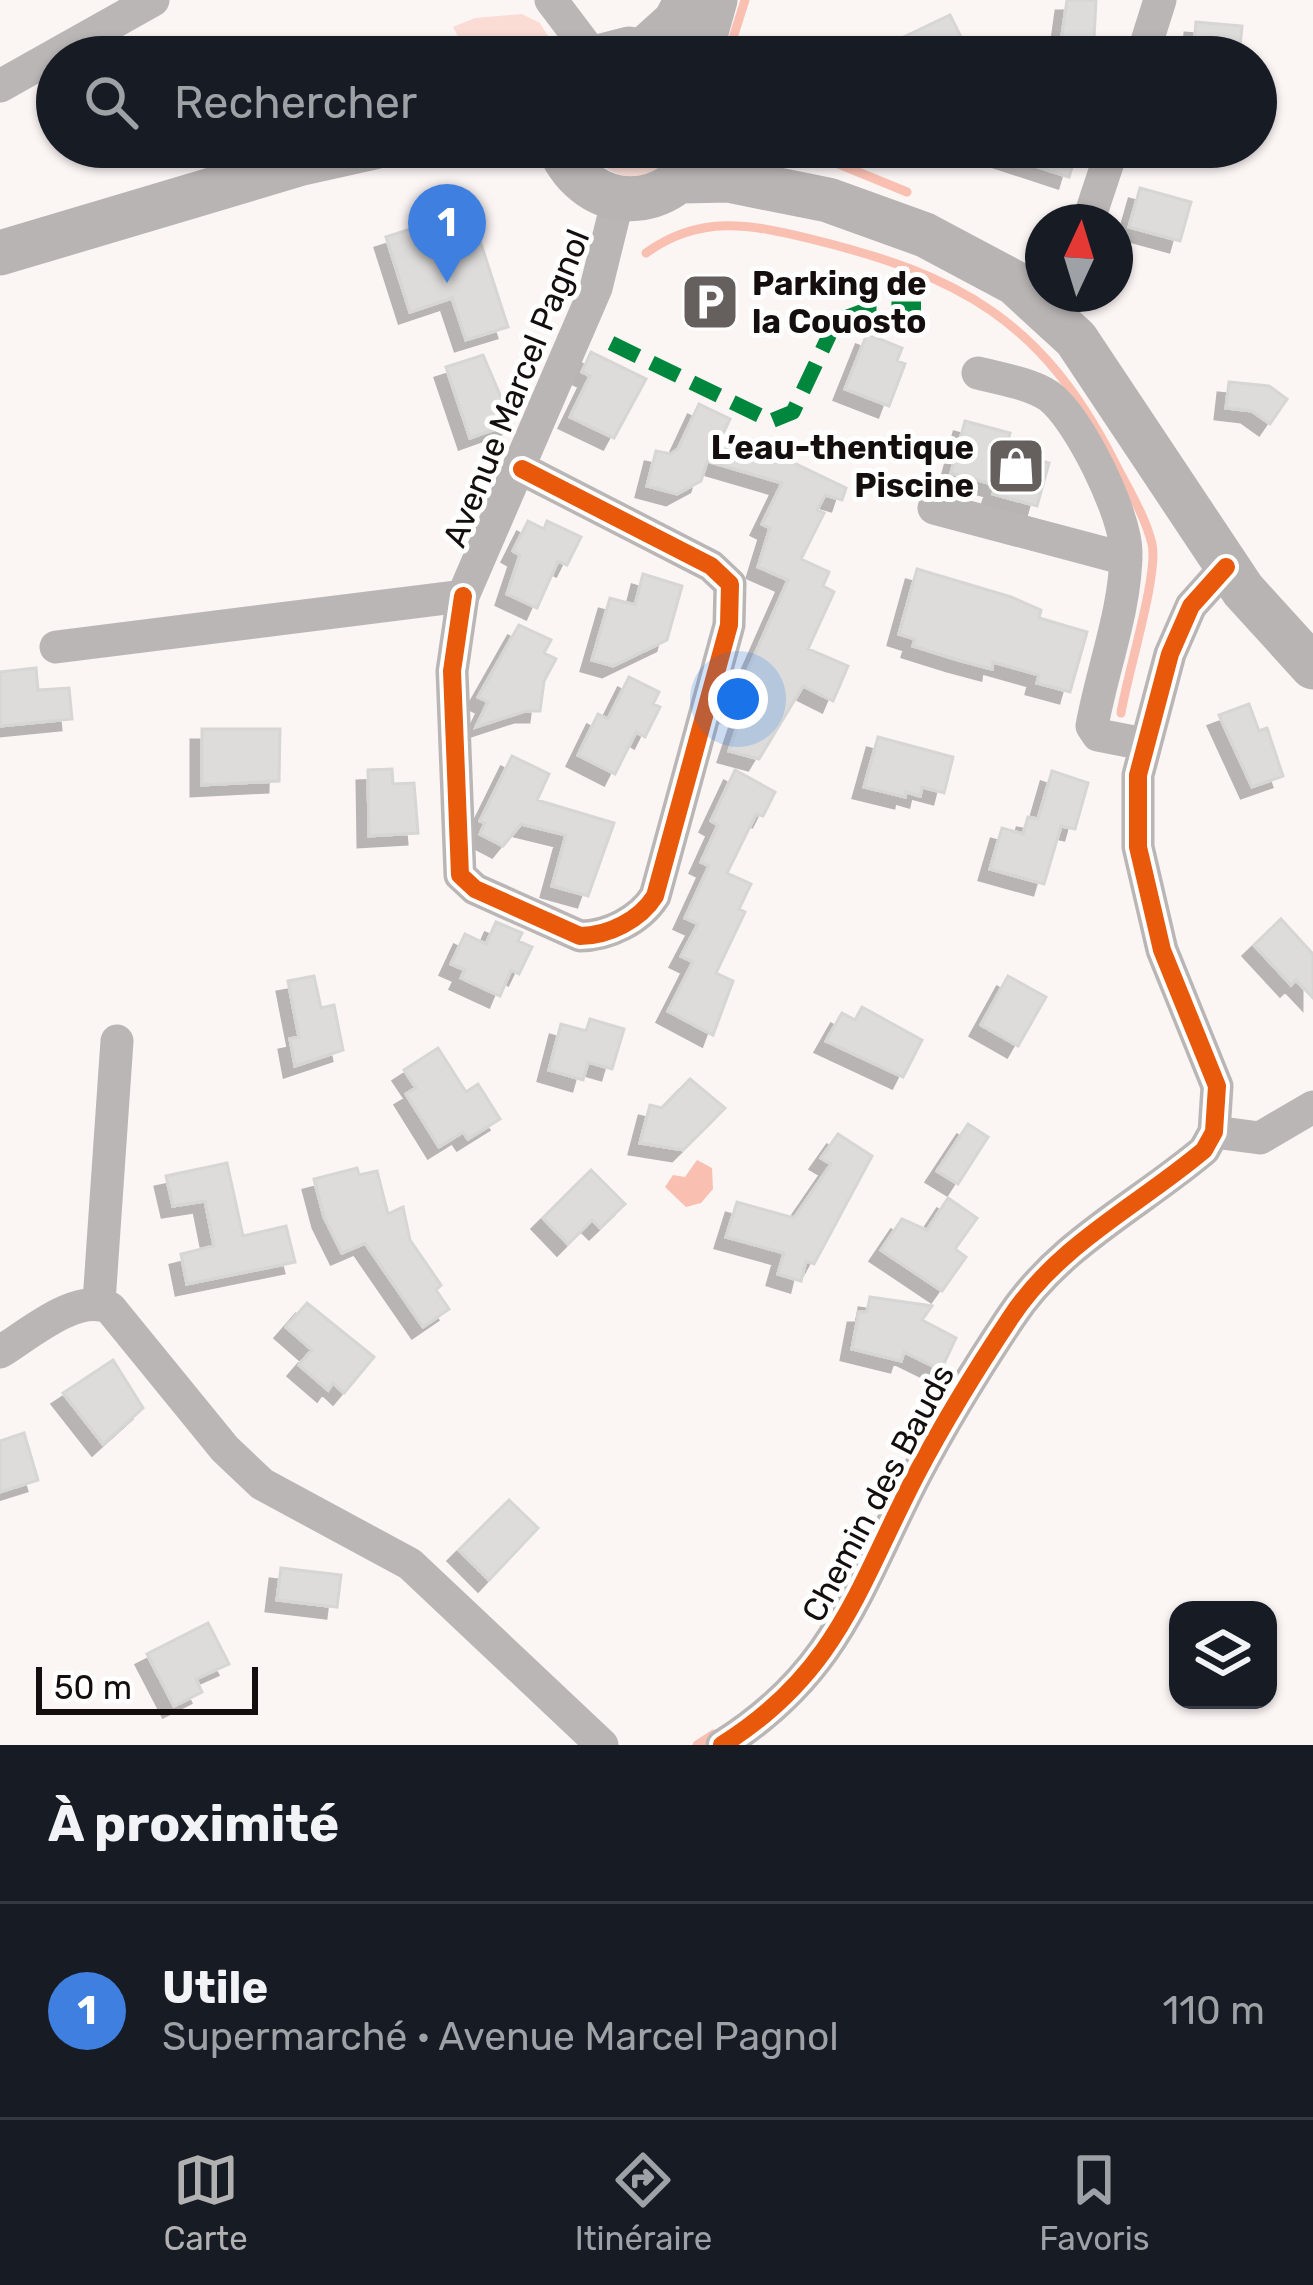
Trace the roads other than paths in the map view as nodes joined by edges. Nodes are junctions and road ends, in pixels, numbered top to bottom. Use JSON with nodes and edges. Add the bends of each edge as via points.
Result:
{"nodes":[{"id":1,"x":153,"y":0,"type":"edge"},
{"id":2,"x":551,"y":0,"type":"edge"},
{"id":3,"x":687,"y":0,"type":"edge"},
{"id":4,"x":715,"y":0,"type":"edge"},
{"id":5,"x":1160,"y":0,"type":"edge"},
{"id":6,"x":89,"y":36,"type":"edge"},
{"id":7,"x":579,"y":36,"type":"edge"},
{"id":8,"x":666,"y":36,"type":"edge"},
{"id":9,"x":705,"y":36,"type":"edge"},
{"id":10,"x":1149,"y":36,"type":"edge"},
{"id":11,"x":36,"y":66,"type":"edge"},
{"id":12,"x":0,"y":86,"type":"edge"},
{"id":13,"x":285,"y":168,"type":"edge"},
{"id":14,"x":573,"y":168,"type":"edge"},
{"id":15,"x":688,"y":168,"type":"edge"},
{"id":16,"x":702,"y":168,"type":"edge"},
{"id":17,"x":774,"y":168,"type":"edge"},
{"id":18,"x":1105,"y":168,"type":"edge"},
{"id":19,"x":618,"y":200,"type":"junction"},
{"id":20,"x":828,"y":200,"type":"junction"},
{"id":21,"x":1094,"y":204,"type":"edge"},
{"id":22,"x":0,"y":253,"type":"edge"},
{"id":23,"x":1025,"y":286,"type":"edge"},
{"id":24,"x":1064,"y":312,"type":"edge"},
{"id":25,"x":978,"y":373,"type":"dead end"},
{"id":26,"x":522,"y":469,"type":"junction"},
{"id":27,"x":934,"y":508,"type":"dead end"},
{"id":28,"x":1126,"y":559,"type":"junction"},
{"id":29,"x":1226,"y":567,"type":"junction"},
{"id":30,"x":463,"y":596,"type":"junction"},
{"id":31,"x":56,"y":647,"type":"dead end"},
{"id":32,"x":1313,"y":667,"type":"edge"},
{"id":33,"x":1144,"y":744,"type":"junction"},
{"id":34,"x":117,"y":1041,"type":"dead end"},
{"id":35,"x":1313,"y":1107,"type":"edge"},
{"id":36,"x":1214,"y":1132,"type":"junction"},
{"id":37,"x":99,"y":1303,"type":"junction"},
{"id":38,"x":0,"y":1352,"type":"edge"},
{"id":39,"x":602,"y":1745,"type":"edge"},
{"id":40,"x":722,"y":1745,"type":"edge"}],
"edges":[{"from":1,"to":6,"type":"street"},
{"from":2,"to":7,"type":"street"},
{"from":3,"to":8,"type":"main road"},
{"from":4,"to":9,"type":"main road"},
{"from":5,"to":10,"type":"street"},
{"from":11,"to":12,"type":"street"},
{"from":13,"to":22,"type":"main road"},
{"from":14,"to":19,"type":"main road","via":[[592,190]]},
{"from":15,"to":19,"type":"main road","via":[[657,196]]},
{"from":16,"to":20,"type":"main road"},
{"from":17,"to":20,"type":"main road"},
{"from":18,"to":21,"type":"street"},
{"from":19,"to":26,"type":"street","name":"Avenue Marcel Pagnol","via":[[596,288]]},
{"from":20,"to":23,"type":"main road","via":[[926,235]]},
{"from":24,"to":29,"type":"main road"},
{"from":25,"to":28,"type":"street","via":[[1037,389],[1066,413],[1122,525]]},
{"from":26,"to":30,"type":"street","name":"Avenue Marcel Pagnol"},
{"from":26,"to":30,"type":"street","name":"Avenue Marcel Pagnol","via":[[711,566],[730,584],[734,602],[648,908],[596,936],[475,890],[458,870],[452,671]]},
{"from":27,"to":28,"type":"street"},
{"from":28,"to":33,"type":"street","via":[[1092,726],[1098,735]]},
{"from":29,"to":32,"type":"main road"},
{"from":29,"to":33,"type":"street","via":[[1191,606]]},
{"from":30,"to":31,"type":"street","name":"Avenue Marcel Pagnol"},
{"from":33,"to":36,"type":"street","via":[[1138,847],[1162,950],[1216,1086]]},
{"from":34,"to":37,"type":"street"},
{"from":35,"to":36,"type":"street","via":[[1260,1138]]},
{"from":36,"to":40,"type":"street","name":"Chemin des Bauds","via":[[1204,1150],[1036,1283],[962,1392],[832,1646],[778,1706]]},
{"from":37,"to":38,"type":"street","via":[[65,1313]]},
{"from":37,"to":39,"type":"street","via":[[262,1484],[410,1564]]}]}
